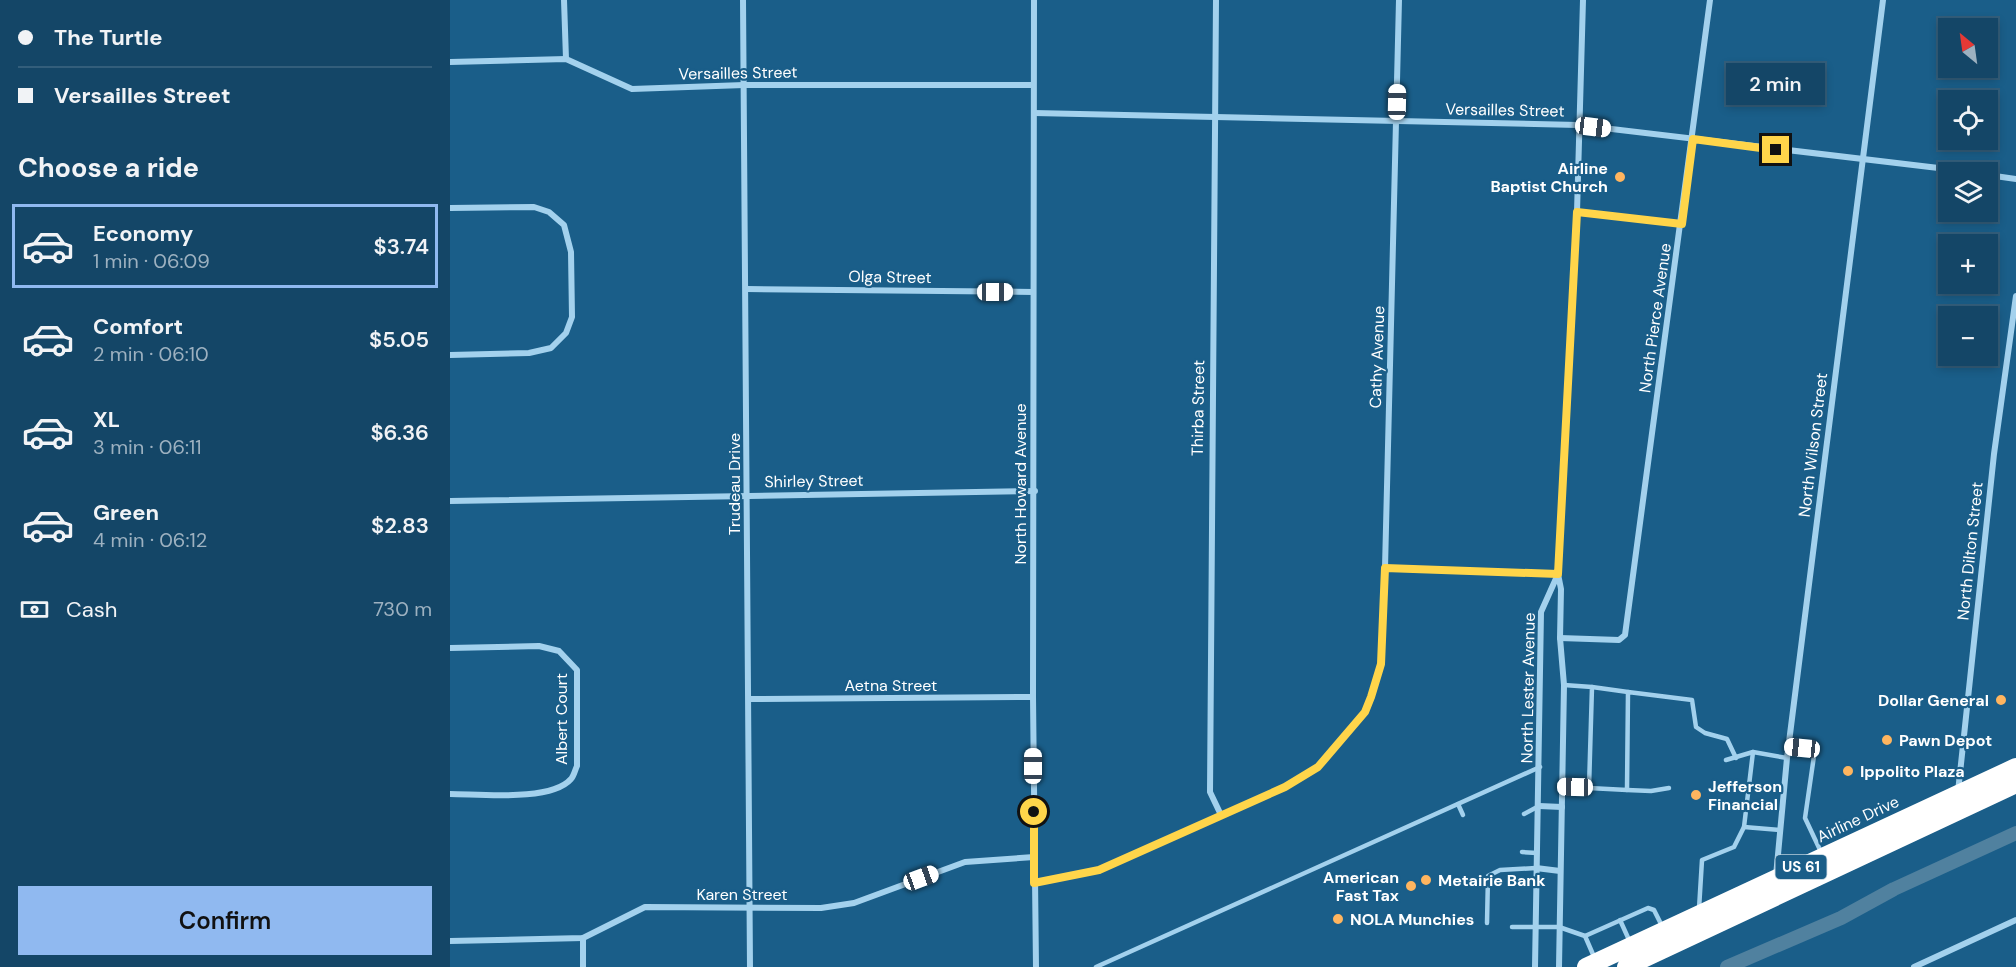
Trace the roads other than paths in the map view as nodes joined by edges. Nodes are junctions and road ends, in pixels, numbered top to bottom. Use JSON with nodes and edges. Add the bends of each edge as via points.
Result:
{"nodes":[{"id":1,"x":564,"y":0,"type":"edge"},
{"id":2,"x":742,"y":0,"type":"edge"},
{"id":3,"x":1034,"y":0,"type":"edge"},
{"id":4,"x":1216,"y":0,"type":"edge"},
{"id":5,"x":1399,"y":0,"type":"edge"},
{"id":6,"x":1583,"y":0,"type":"edge"},
{"id":7,"x":1710,"y":0,"type":"edge"},
{"id":8,"x":1883,"y":0,"type":"edge"},
{"id":9,"x":566,"y":59,"type":"junction"},
{"id":10,"x":450,"y":62,"type":"edge"},
{"id":11,"x":1033,"y":85,"type":"junction"},
{"id":12,"x":744,"y":86,"type":"junction"},
{"id":13,"x":1034,"y":113,"type":"junction"},
{"id":14,"x":1216,"y":119,"type":"junction"},
{"id":15,"x":1397,"y":122,"type":"junction"},
{"id":16,"x":1578,"y":125,"type":"junction"},
{"id":17,"x":1693,"y":139,"type":"junction"},
{"id":18,"x":1862,"y":161,"type":"junction"},
{"id":19,"x":1938,"y":169,"type":"edge"},
{"id":20,"x":1998,"y":176,"type":"edge"},
{"id":21,"x":2016,"y":179,"type":"edge"},
{"id":22,"x":450,"y":208,"type":"edge"},
{"id":23,"x":1577,"y":212,"type":"junction"},
{"id":24,"x":1682,"y":224,"type":"junction"},
{"id":25,"x":747,"y":289,"type":"junction"},
{"id":26,"x":1033,"y":292,"type":"junction"},
{"id":27,"x":2016,"y":296,"type":"edge"},
{"id":28,"x":450,"y":355,"type":"edge"},
{"id":29,"x":1035,"y":491,"type":"junction"},
{"id":30,"x":748,"y":496,"type":"junction"},
{"id":31,"x":450,"y":501,"type":"edge"},
{"id":32,"x":1385,"y":568,"type":"junction"},
{"id":33,"x":1558,"y":574,"type":"junction"},
{"id":34,"x":1560,"y":638,"type":"junction"},
{"id":35,"x":450,"y":648,"type":"edge"},
{"id":36,"x":1564,"y":685,"type":"junction"},
{"id":37,"x":1592,"y":687,"type":"junction"},
{"id":38,"x":1628,"y":692,"type":"junction"},
{"id":39,"x":1033,"y":697,"type":"junction"},
{"id":40,"x":749,"y":699,"type":"junction"},
{"id":41,"x":1788,"y":747,"type":"junction"},
{"id":42,"x":1753,"y":752,"type":"junction"},
{"id":43,"x":1736,"y":758,"type":"junction"},
{"id":44,"x":1787,"y":758,"type":"junction"},
{"id":45,"x":1726,"y":760,"type":"dead end"},
{"id":46,"x":1540,"y":767,"type":"junction"},
{"id":47,"x":2016,"y":767,"type":"edge"},
{"id":48,"x":2016,"y":784,"type":"edge"},
{"id":49,"x":1562,"y":787,"type":"junction"},
{"id":50,"x":1589,"y":788,"type":"junction"},
{"id":51,"x":1669,"y":788,"type":"dead end"},
{"id":52,"x":1627,"y":790,"type":"junction"},
{"id":53,"x":450,"y":794,"type":"edge"},
{"id":54,"x":1958,"y":802,"type":"junction"},
{"id":55,"x":1458,"y":804,"type":"junction"},
{"id":56,"x":1539,"y":806,"type":"junction"},
{"id":57,"x":1562,"y":807,"type":"junction"},
{"id":58,"x":1221,"y":814,"type":"junction"},
{"id":59,"x":1524,"y":814,"type":"dead end"},
{"id":60,"x":1463,"y":815,"type":"dead end"},
{"id":61,"x":1744,"y":826,"type":"junction"},
{"id":62,"x":1780,"y":830,"type":"junction"},
{"id":63,"x":1522,"y":852,"type":"dead end"},
{"id":64,"x":1537,"y":853,"type":"junction"},
{"id":65,"x":1034,"y":857,"type":"junction"},
{"id":66,"x":1823,"y":857,"type":"junction"},
{"id":67,"x":1536,"y":868,"type":"junction"},
{"id":68,"x":1560,"y":871,"type":"junction"},
{"id":69,"x":1034,"y":883,"type":"junction"},
{"id":70,"x":1777,"y":887,"type":"junction"},
{"id":71,"x":750,"y":908,"type":"junction"},
{"id":72,"x":1698,"y":915,"type":"junction"},
{"id":73,"x":1620,"y":920,"type":"junction"},
{"id":74,"x":2016,"y":920,"type":"edge"},
{"id":75,"x":1487,"y":923,"type":"dead end"},
{"id":76,"x":1512,"y":927,"type":"dead end"},
{"id":77,"x":1559,"y":927,"type":"junction"},
{"id":78,"x":1534,"y":928,"type":"junction"},
{"id":79,"x":1664,"y":931,"type":"junction"},
{"id":80,"x":1585,"y":936,"type":"junction"},
{"id":81,"x":582,"y":938,"type":"junction"},
{"id":82,"x":450,"y":941,"type":"edge"},
{"id":83,"x":1632,"y":946,"type":"junction"},
{"id":84,"x":1592,"y":964,"type":"edge"},
{"id":85,"x":1925,"y":964,"type":"edge"},
{"id":86,"x":583,"y":967,"type":"edge"},
{"id":87,"x":750,"y":967,"type":"edge"},
{"id":88,"x":1036,"y":967,"type":"edge"},
{"id":89,"x":1096,"y":967,"type":"edge"},
{"id":90,"x":1535,"y":967,"type":"edge"},
{"id":91,"x":1559,"y":967,"type":"edge"},
{"id":92,"x":1626,"y":967,"type":"edge"},
{"id":93,"x":1914,"y":967,"type":"edge"}],
"edges":[{"from":1,"to":9,"type":"street"},
{"from":2,"to":12,"type":"street","name":"Trudeau Drive"},
{"from":3,"to":11,"type":"street","name":"North Howard Avenue"},
{"from":4,"to":14,"type":"street","name":"Thirba Street"},
{"from":5,"to":15,"type":"street","name":"Cathy Avenue"},
{"from":6,"to":16,"type":"street","name":"North Lester Avenue"},
{"from":7,"to":17,"type":"street","name":"North Pierce Avenue"},
{"from":8,"to":18,"type":"street","name":"North Wilson Street"},
{"from":9,"to":10,"type":"street","name":"Versailles Street"},
{"from":9,"to":12,"type":"street","name":"Versailles Street","via":[[632,89]]},
{"from":11,"to":12,"type":"street","name":"Versailles Street"},
{"from":11,"to":13,"type":"street","name":"North Howard Avenue"},
{"from":12,"to":25,"type":"street","name":"Trudeau Drive"},
{"from":13,"to":14,"type":"street","name":"Versailles Street"},
{"from":13,"to":26,"type":"street","name":"North Howard Avenue"},
{"from":14,"to":15,"type":"street","name":"Versailles Street"},
{"from":14,"to":58,"type":"street","name":"Thirba Street","via":[[1210,792]]},
{"from":15,"to":16,"type":"street","name":"Versailles Street"},
{"from":15,"to":32,"type":"street","name":"Cathy Avenue"},
{"from":16,"to":17,"type":"street","name":"Versailles Street"},
{"from":16,"to":23,"type":"street","name":"North Lester Avenue"},
{"from":17,"to":18,"type":"street","name":"Versailles Street"},
{"from":17,"to":24,"type":"street","name":"North Pierce Avenue"},
{"from":18,"to":19,"type":"street","name":"Versailles Street"},
{"from":18,"to":41,"type":"street","name":"North Wilson Street"},
{"from":20,"to":21,"type":"street"},
{"from":22,"to":28,"type":"street","via":[[534,207],[549,212],[564,225],[571,252],[572,317],[566,333],[551,348]]},
{"from":23,"to":24,"type":"lane"},
{"from":23,"to":33,"type":"street","name":"North Lester Avenue"},
{"from":24,"to":34,"type":"street","name":"North Pierce Avenue","via":[[1623,638]]},
{"from":25,"to":26,"type":"street","name":"Olga Street"},
{"from":25,"to":30,"type":"street","name":"Trudeau Drive"},
{"from":26,"to":29,"type":"street","name":"North Howard Avenue"},
{"from":27,"to":54,"type":"street","name":"North Dilton Street","via":[[1994,454]]},
{"from":29,"to":30,"type":"street","name":"Shirley Street"},
{"from":29,"to":39,"type":"street","name":"North Howard Avenue"},
{"from":30,"to":31,"type":"street","name":"Shirley Street"},
{"from":30,"to":40,"type":"street","name":"Trudeau Drive"},
{"from":32,"to":33,"type":"street"},
{"from":32,"to":58,"type":"street","name":"Cathy Avenue","via":[[1381,664],[1365,712],[1318,767],[1285,787]]},
{"from":33,"to":34,"type":"street","name":"North Lester Avenue"},
{"from":33,"to":46,"type":"street","name":"North Lester Avenue","via":[[1541,612]]},
{"from":34,"to":36,"type":"street","name":"North Lester Avenue"},
{"from":35,"to":53,"type":"street","name":"Albert Court","via":[[539,646],[559,651],[570,660],[577,670],[577,766],[572,778],[559,788],[539,793]]},
{"from":36,"to":37,"type":"lane"},
{"from":36,"to":49,"type":"street","name":"North Lester Avenue"},
{"from":37,"to":38,"type":"lane"},
{"from":37,"to":50,"type":"lane"},
{"from":38,"to":43,"type":"lane","via":[[1692,700],[1696,727],[1727,739]]},
{"from":38,"to":52,"type":"lane"},
{"from":39,"to":40,"type":"street","name":"Aetna Street"},
{"from":39,"to":65,"type":"street","name":"North Howard Avenue"},
{"from":40,"to":71,"type":"street","name":"Trudeau Drive"},
{"from":41,"to":44,"type":"street","name":"North Wilson Street"},
{"from":41,"to":66,"type":"lane","via":[[1815,749],[1805,818]]},
{"from":42,"to":43,"type":"lane"},
{"from":42,"to":44,"type":"lane"},
{"from":42,"to":61,"type":"lane"},
{"from":43,"to":45,"type":"lane"},
{"from":44,"to":62,"type":"street","name":"North Wilson Street"},
{"from":46,"to":55,"type":"lane"},
{"from":46,"to":56,"type":"street","name":"North Lester Avenue"},
{"from":47,"to":54,"type":"highway","name":"Airline Drive","number":"US 61"},
{"from":48,"to":54,"type":"highway","name":"Airline Drive","number":"US 61"},
{"from":49,"to":50,"type":"lane"},
{"from":49,"to":57,"type":"street","name":"North Lester Avenue"},
{"from":50,"to":52,"type":"lane"},
{"from":51,"to":52,"type":"lane"},
{"from":54,"to":66,"type":"highway","name":"Airline Drive","number":"US 61"},
{"from":54,"to":70,"type":"highway","name":"Airline Drive","number":"US 61"},
{"from":55,"to":60,"type":"lane"},
{"from":55,"to":89,"type":"lane"},
{"from":56,"to":57,"type":"street"},
{"from":56,"to":59,"type":"lane"},
{"from":56,"to":64,"type":"street","name":"North Lester Avenue"},
{"from":57,"to":68,"type":"street","name":"North Lester Avenue"},
{"from":58,"to":69,"type":"street","via":[[1099,870]]},
{"from":61,"to":62,"type":"lane"},
{"from":61,"to":72,"type":"lane","via":[[1734,847],[1702,860]]},
{"from":62,"to":70,"type":"street","name":"North Wilson Street"},
{"from":63,"to":64,"type":"lane"},
{"from":64,"to":67,"type":"street","name":"North Lester Avenue"},
{"from":65,"to":69,"type":"street","name":"North Howard Avenue"},
{"from":65,"to":71,"type":"street","name":"Karen Street","via":[[965,861],[854,903],[821,908]]},
{"from":66,"to":70,"type":"highway","name":"Airline Drive","number":"US 61"},
{"from":67,"to":68,"type":"street"},
{"from":67,"to":75,"type":"lane","via":[[1500,870],[1488,876]]},
{"from":67,"to":78,"type":"street","name":"North Lester Avenue"},
{"from":68,"to":77,"type":"street","name":"North Lester Avenue"},
{"from":69,"to":88,"type":"street","name":"North Howard Avenue"},
{"from":70,"to":72,"type":"highway","name":"Airline Drive","number":"US 61"},
{"from":70,"to":92,"type":"highway","name":"Airline Drive","number":"US 61"},
{"from":71,"to":81,"type":"street","name":"Karen Street","via":[[645,908]]},
{"from":71,"to":87,"type":"street","name":"Trudeau Drive"},
{"from":72,"to":79,"type":"highway","name":"Airline Drive","number":"US 61"},
{"from":73,"to":79,"type":"lane","via":[[1654,909]]},
{"from":73,"to":80,"type":"lane"},
{"from":73,"to":83,"type":"lane"},
{"from":74,"to":85,"type":"street"},
{"from":76,"to":78,"type":"lane"},
{"from":77,"to":78,"type":"lane"},
{"from":77,"to":80,"type":"lane"},
{"from":77,"to":91,"type":"street","name":"North Lester Avenue"},
{"from":78,"to":90,"type":"street","name":"North Lester Avenue"},
{"from":79,"to":83,"type":"highway","name":"Airline Drive","number":"US 61"},
{"from":80,"to":84,"type":"lane"},
{"from":81,"to":82,"type":"street","name":"Karen Street"},
{"from":81,"to":86,"type":"street"},
{"from":83,"to":84,"type":"highway","name":"Airline Drive","number":"US 61"},
{"from":85,"to":93,"type":"street"}]}
